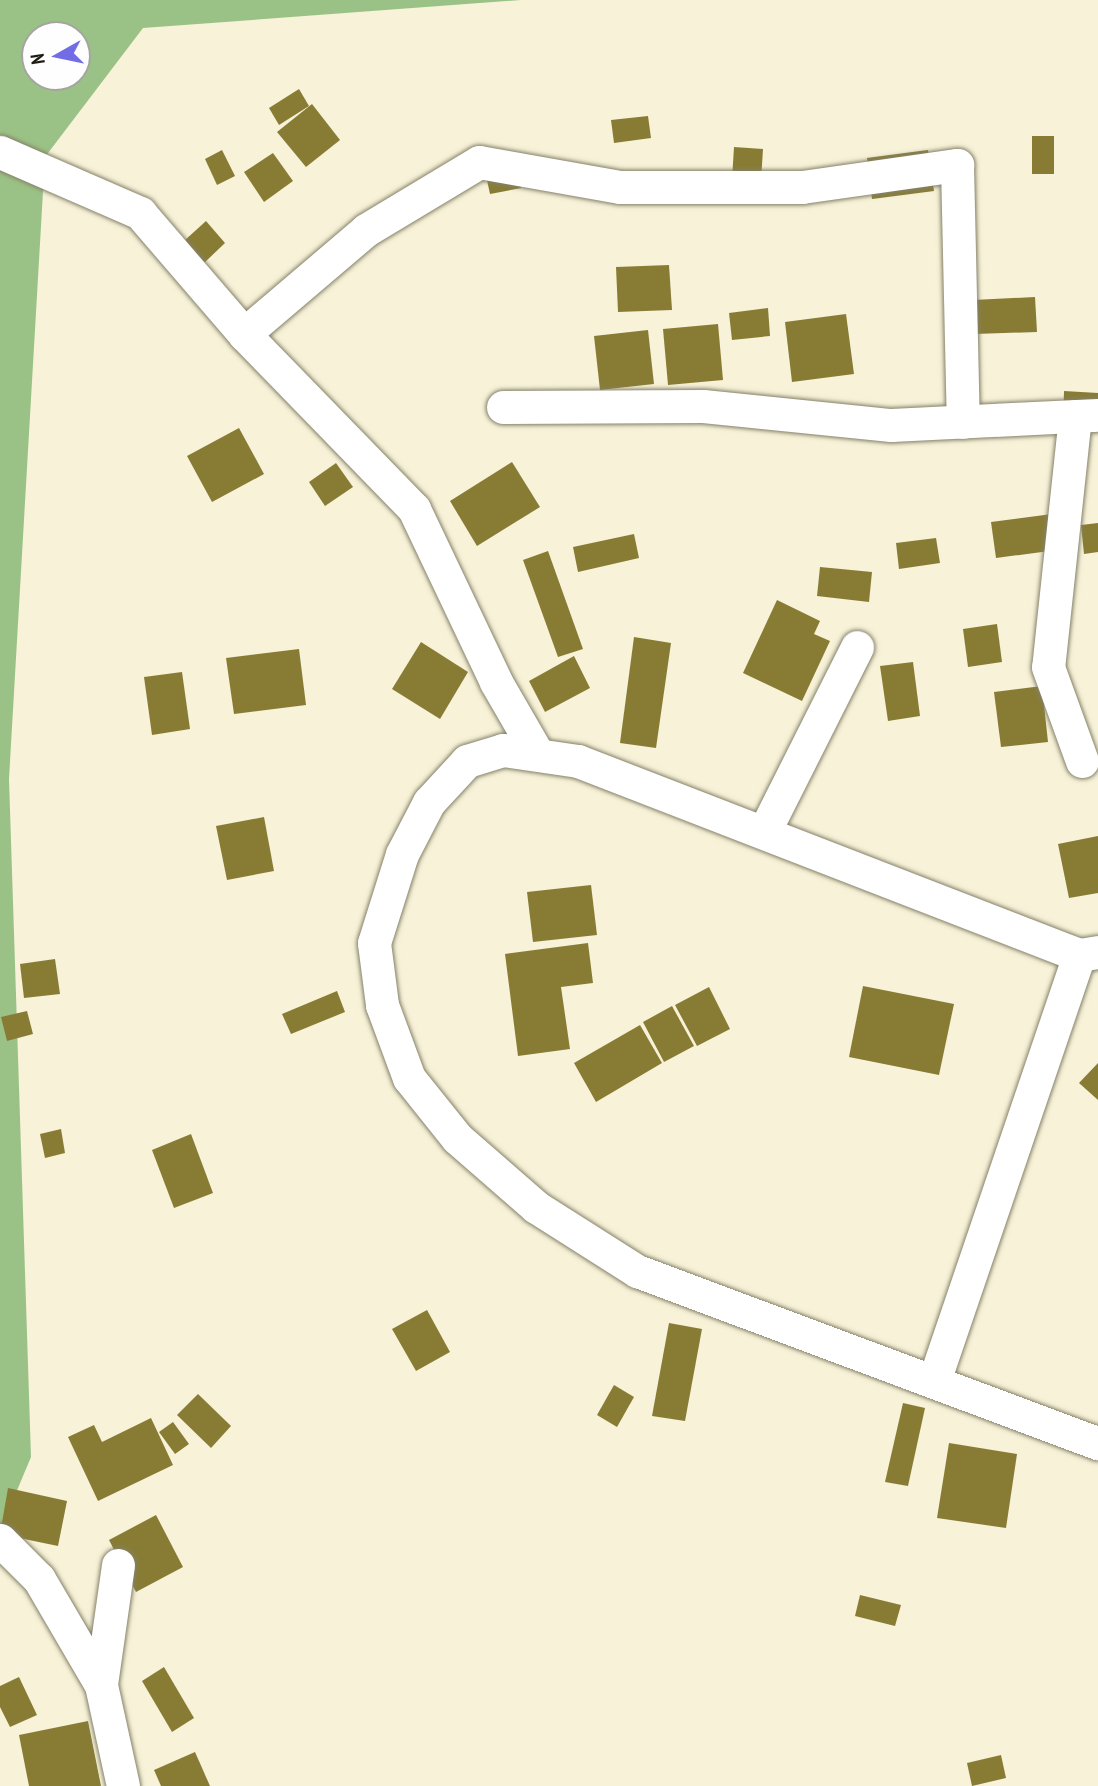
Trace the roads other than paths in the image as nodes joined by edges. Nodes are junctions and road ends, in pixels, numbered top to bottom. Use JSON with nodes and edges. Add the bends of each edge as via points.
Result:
{"nodes":[{"id":1,"x":0,"y":152,"type":"edge"},
{"id":2,"x":244,"y":334,"type":"junction"},
{"id":3,"x":503,"y":407,"type":"dead end"},
{"id":4,"x":1086,"y":416,"type":"edge"},
{"id":5,"x":963,"y":422,"type":"junction"},
{"id":6,"x":857,"y":647,"type":"dead end"},
{"id":7,"x":537,"y":753,"type":"junction"},
{"id":8,"x":1082,"y":761,"type":"dead end"},
{"id":9,"x":764,"y":832,"type":"junction"},
{"id":10,"x":1088,"y":954,"type":"edge"},
{"id":11,"x":934,"y":1378,"type":"junction"},
{"id":12,"x":1098,"y":1443,"type":"edge"},
{"id":13,"x":0,"y":1541,"type":"edge"},
{"id":14,"x":118,"y":1565,"type":"dead end"},
{"id":15,"x":100,"y":1685,"type":"junction"},
{"id":16,"x":123,"y":1786,"type":"edge"}],
"edges":[{"from":1,"to":2,"type":"street","via":[[140,213]]},
{"from":2,"to":5,"type":"street","via":[[366,230],[479,163],[620,187],[802,187],[957,165]]},
{"from":2,"to":7,"type":"street","via":[[414,509],[496,682]]},
{"from":3,"to":5,"type":"street","via":[[703,406],[891,425]]},
{"from":4,"to":5,"type":"street"},
{"from":4,"to":8,"type":"street","via":[[1048,667]]},
{"from":6,"to":9,"type":"street"},
{"from":7,"to":9,"type":"street","via":[[578,761]]},
{"from":7,"to":11,"type":"street","via":[[503,750],[467,761],[429,802],[402,854],[374,943],[382,1005],[409,1078],[457,1138],[536,1207],[637,1271]]},
{"from":9,"to":10,"type":"street"},
{"from":10,"to":11,"type":"street"},
{"from":11,"to":12,"type":"street"},
{"from":13,"to":15,"type":"street","via":[[39,1579]]},
{"from":14,"to":15,"type":"street"},
{"from":15,"to":16,"type":"street"}]}
